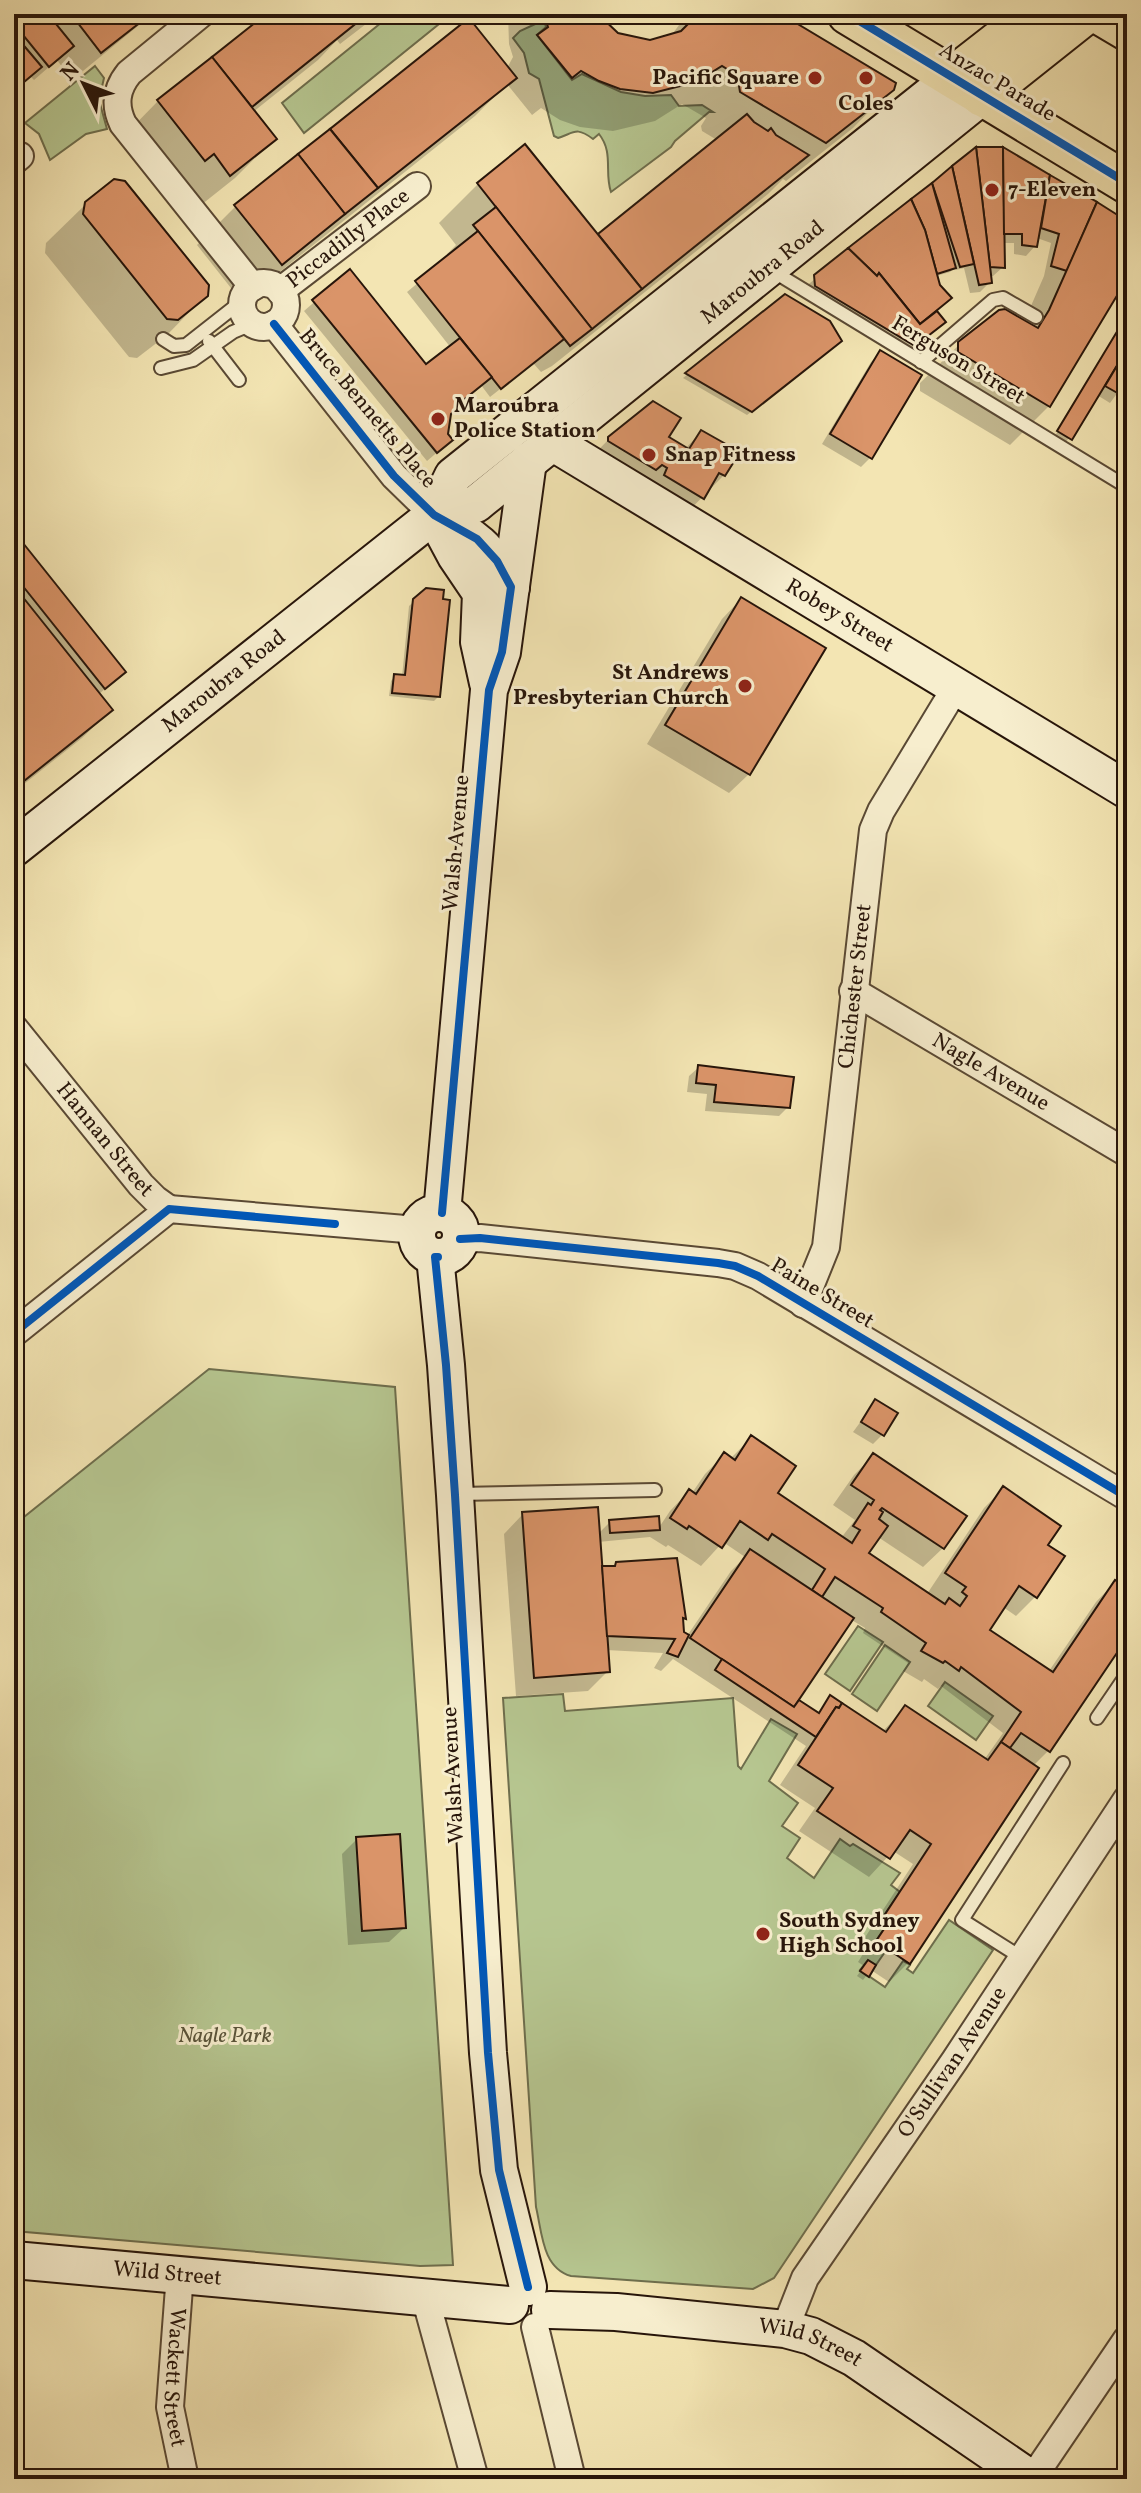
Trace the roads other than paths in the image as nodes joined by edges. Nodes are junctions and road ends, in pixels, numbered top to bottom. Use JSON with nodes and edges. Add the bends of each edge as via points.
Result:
{"nodes":[{"id":1,"x":201,"y":14,"type":"edge"},
{"id":2,"x":848,"y":14,"type":"edge"},
{"id":3,"x":1034,"y":14,"type":"edge"},
{"id":4,"x":1085,"y":14,"type":"edge"},
{"id":5,"x":1100,"y":14,"type":"edge"},
{"id":6,"x":1127,"y":30,"type":"edge"},
{"id":7,"x":968,"y":86,"type":"junction"},
{"id":8,"x":420,"y":182,"type":"dead end"},
{"id":9,"x":1127,"y":183,"type":"edge"},
{"id":10,"x":768,"y":268,"type":"junction"},
{"id":11,"x":255,"y":309,"type":"junction"},
{"id":12,"x":1036,"y":317,"type":"dead end"},
{"id":13,"x":209,"y":328,"type":"junction"},
{"id":14,"x":163,"y":339,"type":"dead end"},
{"id":15,"x":211,"y":346,"type":"junction"},
{"id":16,"x":921,"y":362,"type":"junction"},
{"id":17,"x":161,"y":368,"type":"dead end"},
{"id":18,"x":239,"y":380,"type":"dead end"},
{"id":19,"x":540,"y":452,"type":"junction"},
{"id":20,"x":1127,"y":487,"type":"edge"},
{"id":21,"x":434,"y":515,"type":"junction"},
{"id":22,"x":511,"y":587,"type":"junction"},
{"id":23,"x":956,"y":687,"type":"junction"},
{"id":24,"x":489,"y":690,"type":"junction"},
{"id":25,"x":1127,"y":790,"type":"edge"},
{"id":26,"x":14,"y":848,"type":"edge"},
{"id":27,"x":853,"y":991,"type":"junction"},
{"id":28,"x":14,"y":1028,"type":"edge"},
{"id":29,"x":1127,"y":1153,"type":"edge"},
{"id":30,"x":169,"y":1209,"type":"junction"},
{"id":31,"x":438,"y":1235,"type":"junction"},
{"id":32,"x":803,"y":1304,"type":"junction"},
{"id":33,"x":14,"y":1333,"type":"edge"},
{"id":34,"x":655,"y":1490,"type":"dead end"},
{"id":35,"x":455,"y":1495,"type":"junction"},
{"id":36,"x":1127,"y":1497,"type":"edge"},
{"id":37,"x":1127,"y":1674,"type":"edge"},
{"id":38,"x":1097,"y":1718,"type":"dead end"},
{"id":39,"x":1063,"y":1763,"type":"dead end"},
{"id":40,"x":1127,"y":1799,"type":"edge"},
{"id":41,"x":1022,"y":1958,"type":"junction"},
{"id":42,"x":14,"y":2260,"type":"edge"},
{"id":43,"x":180,"y":2274,"type":"junction"},
{"id":44,"x":436,"y":2298,"type":"junction"},
{"id":45,"x":522,"y":2306,"type":"junction"},
{"id":46,"x":785,"y":2329,"type":"junction"},
{"id":47,"x":1127,"y":2339,"type":"edge"},
{"id":48,"x":185,"y":2479,"type":"edge"},
{"id":49,"x":475,"y":2479,"type":"edge"},
{"id":50,"x":572,"y":2479,"type":"edge"},
{"id":51,"x":1032,"y":2479,"type":"edge"}],
"edges":[{"from":1,"to":11,"type":"street","name":"Bruce Bennetts Place","via":[[121,82],[117,104],[123,124]]},
{"from":2,"to":7,"type":"main road","name":"Anzac Parade"},
{"from":3,"to":7,"type":"main road","name":"Maroubra Road"},
{"from":4,"to":7,"type":"main road","name":"Maroubra Road"},
{"from":5,"to":6,"type":"main road"},
{"from":7,"to":9,"type":"main road","name":"Anzac Parade"},
{"from":7,"to":10,"type":"street","name":"Maroubra Road"},
{"from":7,"to":21,"type":"street","name":"Maroubra Road","via":[[453,476]]},
{"from":8,"to":11,"type":"street","name":"Piccadilly Place","via":[[280,291],[285,309]]},
{"from":10,"to":16,"type":"lane","name":"Ferguson Street"},
{"from":10,"to":19,"type":"street","name":"Maroubra Road"},
{"from":11,"to":13,"type":"lane"},
{"from":11,"to":15,"type":"lane"},
{"from":11,"to":21,"type":"street","name":"Bruce Bennetts Place","via":[[394,476]]},
{"from":12,"to":16,"type":"lane","via":[[1003,298],[993,300]]},
{"from":13,"to":14,"type":"lane","via":[[180,347]]},
{"from":13,"to":15,"type":"lane"},
{"from":15,"to":17,"type":"lane","via":[[186,363]]},
{"from":15,"to":18,"type":"lane"},
{"from":16,"to":20,"type":"lane","name":"Ferguson Street"},
{"from":19,"to":21,"type":"street","name":"Maroubra Road","via":[[476,504]]},
{"from":19,"to":22,"type":"street","name":"Walsh Avenue"},
{"from":19,"to":23,"type":"street","name":"Robey Street"},
{"from":21,"to":22,"type":"street","via":[[477,539]]},
{"from":21,"to":24,"type":"street","name":"Walsh Avenue","via":[[481,593],[479,642]]},
{"from":21,"to":26,"type":"street","name":"Maroubra Road"},
{"from":22,"to":24,"type":"street","name":"Walsh Avenue","via":[[502,652]]},
{"from":23,"to":25,"type":"street","name":"Robey Street"},
{"from":23,"to":27,"type":"street","name":"Chichester Street","via":[[873,830]]},
{"from":24,"to":31,"type":"street","name":"Walsh Avenue"},
{"from":27,"to":29,"type":"street","name":"Nagle Avenue"},
{"from":27,"to":32,"type":"street","name":"Chichester Street","via":[[826,1247]]},
{"from":28,"to":30,"type":"street","name":"Hannan Street","via":[[141,1185]]},
{"from":30,"to":31,"type":"street","name":"Paine Street"},
{"from":30,"to":33,"type":"street"},
{"from":31,"to":32,"type":"street","name":"Paine Street","via":[[735,1266]]},
{"from":31,"to":35,"type":"street","name":"Walsh Avenue"},
{"from":32,"to":36,"type":"street","name":"Paine Street"},
{"from":34,"to":35,"type":"lane"},
{"from":35,"to":45,"type":"street","name":"Walsh Avenue","via":[[491,2082],[499,2170]]},
{"from":37,"to":38,"type":"lane"},
{"from":39,"to":41,"type":"lane","via":[[962,1920]]},
{"from":40,"to":41,"type":"street","name":"O'Sullivan Avenue"},
{"from":41,"to":46,"type":"street","name":"O'Sullivan Avenue","via":[[805,2278]]},
{"from":42,"to":43,"type":"street","name":"Wild Street"},
{"from":43,"to":44,"type":"street","name":"Wild Street"},
{"from":43,"to":48,"type":"street","name":"Wackett Street","via":[[170,2407]]},
{"from":44,"to":45,"type":"street","name":"Wild Street"},
{"from":44,"to":49,"type":"street"},
{"from":45,"to":46,"type":"street","name":"Wild Street"},
{"from":45,"to":50,"type":"street","name":"Walsh Avenue"},
{"from":46,"to":51,"type":"street","name":"Wild Street","via":[[854,2358]]},
{"from":47,"to":51,"type":"street"}]}
